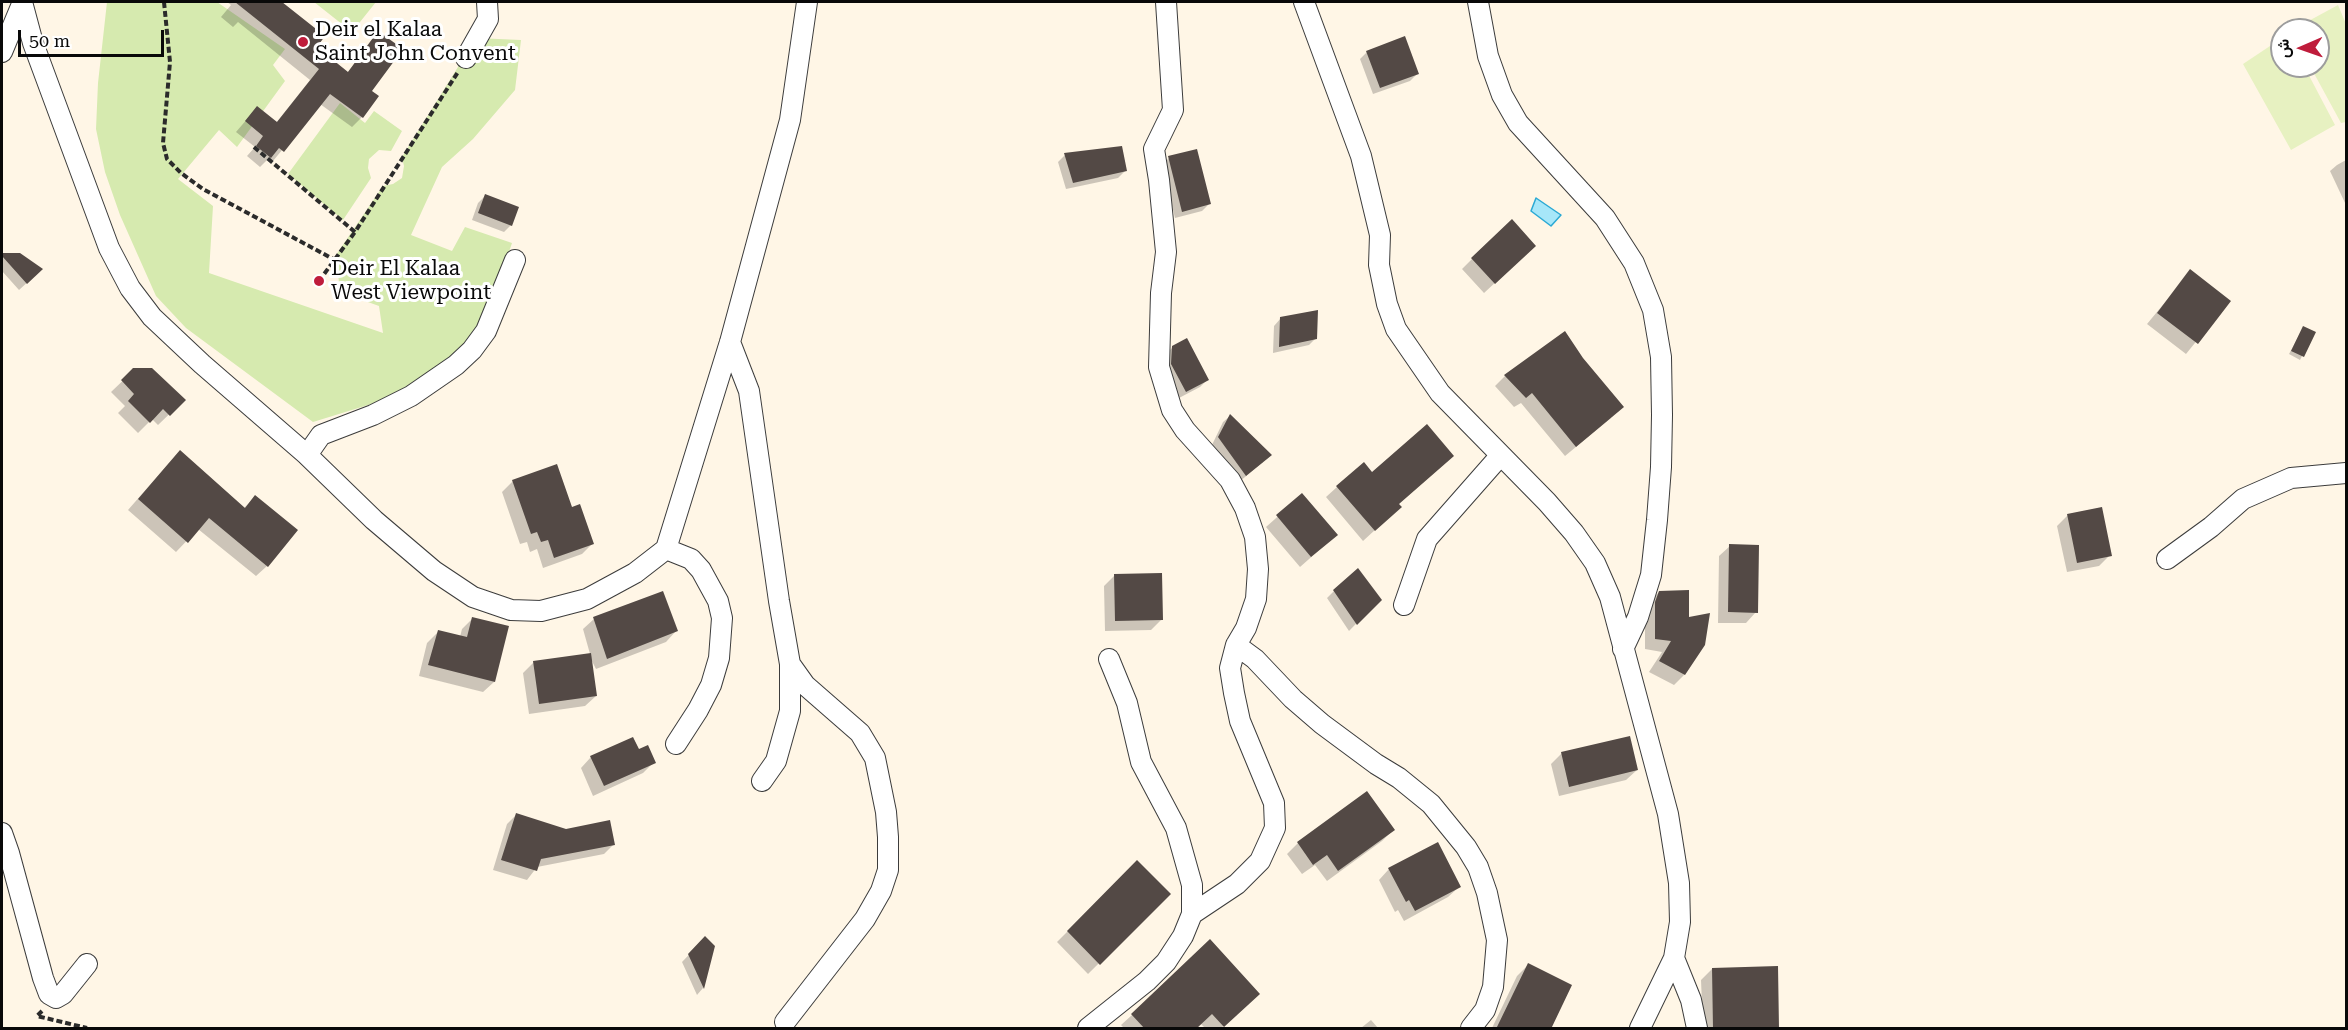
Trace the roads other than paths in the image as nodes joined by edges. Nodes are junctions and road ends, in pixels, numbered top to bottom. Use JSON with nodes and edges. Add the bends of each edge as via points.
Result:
{"nodes":[{"id":1,"x":487,"y":2,"type":"edge"},
{"id":2,"x":807,"y":2,"type":"edge"},
{"id":3,"x":1166,"y":2,"type":"edge"},
{"id":4,"x":1304,"y":2,"type":"edge"},
{"id":5,"x":1478,"y":2,"type":"edge"},
{"id":6,"x":22,"y":3,"type":"edge"},
{"id":7,"x":2,"y":52,"type":"edge"},
{"id":8,"x":464,"y":62,"type":"road end"},
{"id":9,"x":515,"y":260,"type":"dead end"},
{"id":10,"x":730,"y":342,"type":"junction"},
{"id":11,"x":307,"y":455,"type":"junction"},
{"id":12,"x":1500,"y":456,"type":"junction"},
{"id":13,"x":2346,"y":473,"type":"edge"},
{"id":14,"x":666,"y":549,"type":"junction"},
{"id":15,"x":2167,"y":559,"type":"dead end"},
{"id":16,"x":1404,"y":605,"type":"dead end"},
{"id":17,"x":1236,"y":645,"type":"junction"},
{"id":18,"x":1623,"y":649,"type":"junction"},
{"id":19,"x":1109,"y":659,"type":"dead end"},
{"id":20,"x":790,"y":664,"type":"junction"},
{"id":21,"x":676,"y":744,"type":"dead end"},
{"id":22,"x":762,"y":781,"type":"dead end"},
{"id":23,"x":2,"y":833,"type":"edge"},
{"id":24,"x":1192,"y":914,"type":"junction"},
{"id":25,"x":1674,"y":958,"type":"junction"},
{"id":26,"x":87,"y":964,"type":"dead end"},
{"id":27,"x":785,"y":1022,"type":"dead end"},
{"id":28,"x":1088,"y":1029,"type":"edge"},
{"id":29,"x":1471,"y":1029,"type":"edge"},
{"id":30,"x":1640,"y":1029,"type":"edge"},
{"id":31,"x":1697,"y":1029,"type":"edge"}],
"edges":[{"from":1,"to":8,"type":"street","via":[[488,18]]},
{"from":2,"to":10,"type":"street","via":[[790,120]]},
{"from":3,"to":17,"type":"street","via":[[1173,110],[1154,149],[1166,252],[1159,367],[1172,410],[1230,480],[1255,537],[1256,599]]},
{"from":4,"to":12,"type":"street","via":[[1364,167],[1380,235],[1379,265],[1396,329],[1440,393]]},
{"from":5,"to":18,"type":"street","via":[[1488,56],[1518,123],[1605,218],[1634,263],[1653,310],[1661,357],[1657,520],[1652,575]]},
{"from":6,"to":7,"type":"street"},
{"from":6,"to":11,"type":"street","via":[[33,43],[109,248],[130,288],[152,317]]},
{"from":9,"to":11,"type":"street","via":[[486,331],[456,365],[411,396],[321,435]]},
{"from":10,"to":14,"type":"street"},
{"from":10,"to":20,"type":"street","via":[[748,391]]},
{"from":11,"to":14,"type":"street","via":[[434,571],[473,597],[511,610],[541,611],[587,599],[635,573]]},
{"from":12,"to":16,"type":"street","via":[[1427,539]]},
{"from":12,"to":18,"type":"street","via":[[1575,533],[1595,563],[1610,597]]},
{"from":13,"to":15,"type":"street","via":[[2291,478],[2243,499]]},
{"from":14,"to":21,"type":"street","via":[[691,559],[701,570],[718,601],[722,618],[719,658],[711,685]]},
{"from":17,"to":24,"type":"street","via":[[1230,668],[1238,712],[1274,803],[1275,828],[1260,861],[1237,884]]},
{"from":17,"to":29,"type":"street","via":[[1322,724],[1431,804],[1466,847],[1487,893],[1497,940],[1493,987],[1485,1010]]},
{"from":18,"to":25,"type":"street","via":[[1668,814],[1678,871],[1680,922]]},
{"from":19,"to":24,"type":"street","via":[[1127,703],[1141,762],[1176,828],[1192,885]]},
{"from":20,"to":22,"type":"street","via":[[790,711],[776,761]]},
{"from":20,"to":27,"type":"street","via":[[805,685],[860,733],[875,758],[886,812],[889,854],[881,891],[866,919]]},
{"from":23,"to":26,"type":"street","via":[[49,994],[56,998],[63,994]]},
{"from":24,"to":28,"type":"street","via":[[1166,962]]},
{"from":25,"to":30,"type":"street"},
{"from":25,"to":31,"type":"street","via":[[1691,1000]]}]}
